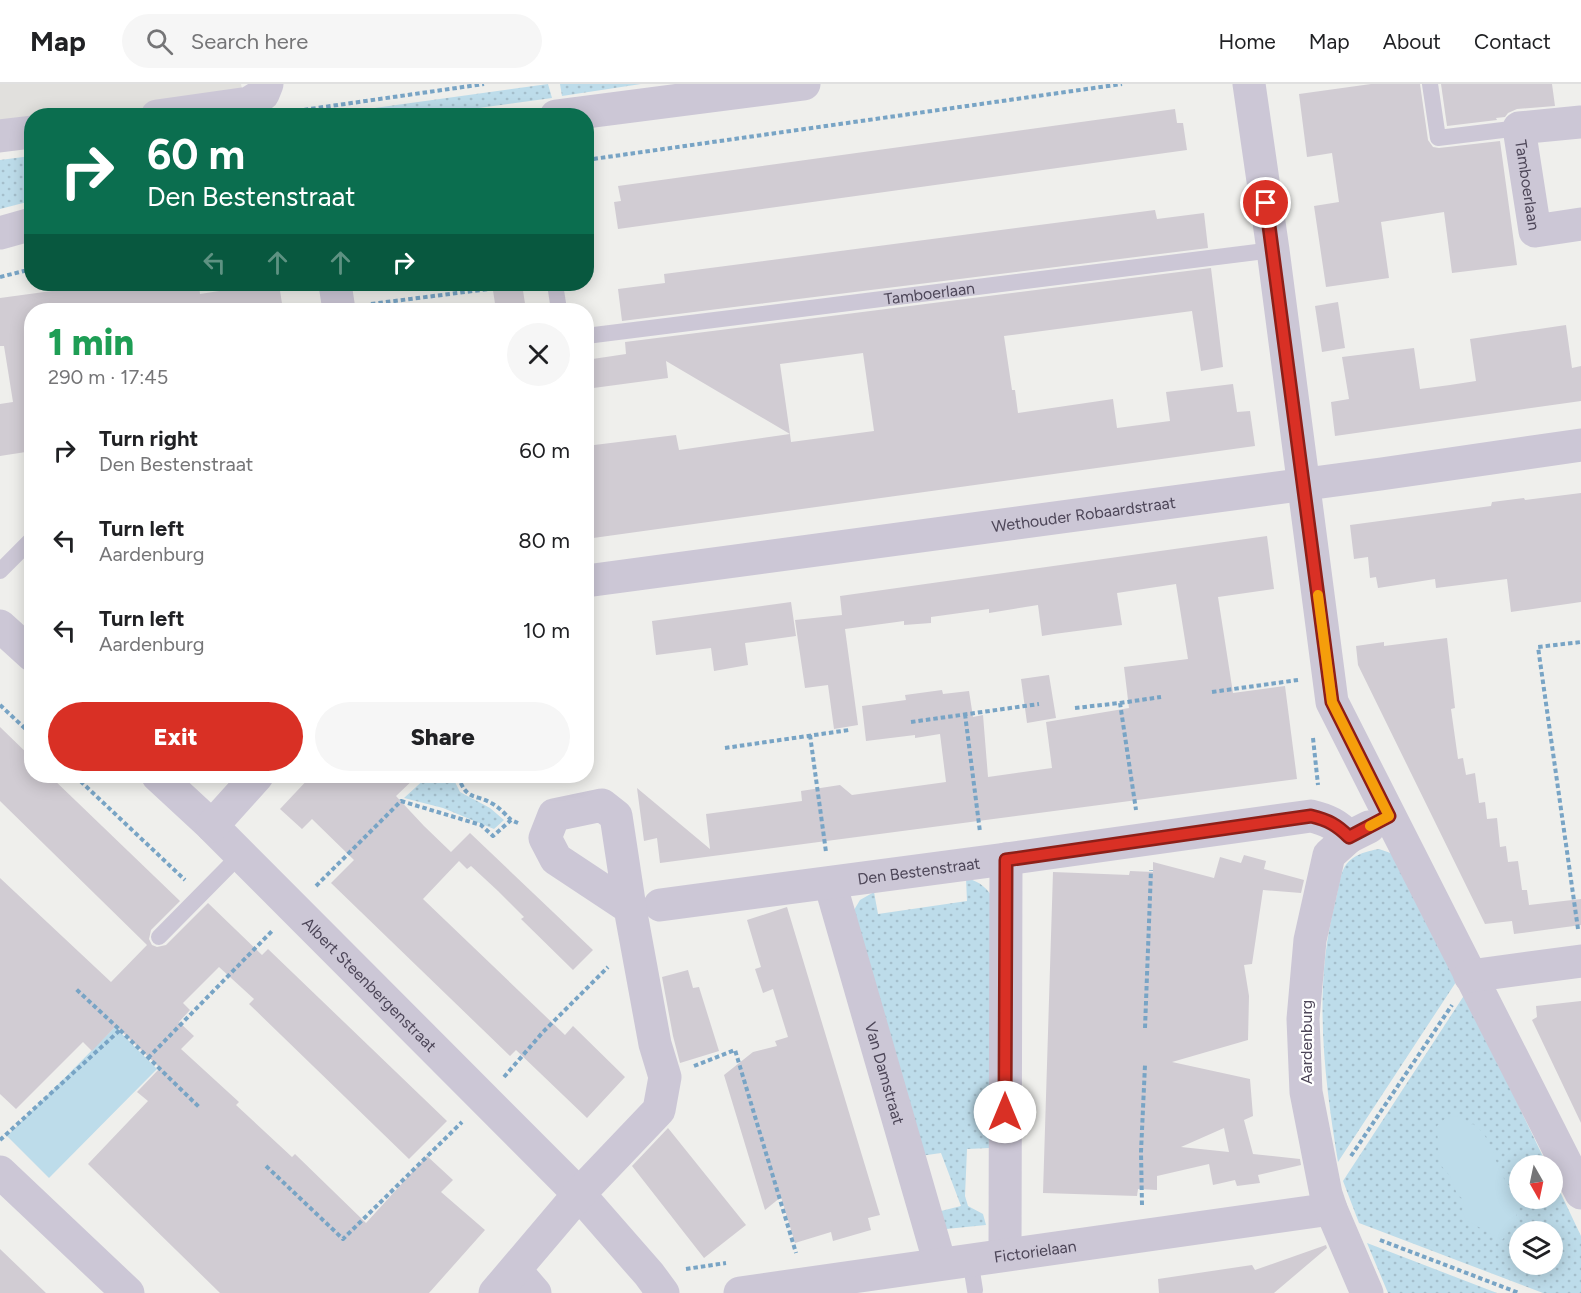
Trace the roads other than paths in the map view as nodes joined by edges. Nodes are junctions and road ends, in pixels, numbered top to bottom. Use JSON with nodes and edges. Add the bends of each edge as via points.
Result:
{"nodes":[{"id":1,"x":804,"y":84,"type":"edge"},
{"id":2,"x":1249,"y":84,"type":"edge"},
{"id":3,"x":1430,"y":84,"type":"edge"},
{"id":4,"x":272,"y":99,"type":"edge"},
{"id":5,"x":214,"y":108,"type":"edge"},
{"id":6,"x":594,"y":111,"type":"edge"},
{"id":7,"x":1581,"y":122,"type":"edge"},
{"id":8,"x":1519,"y":128,"type":"junction"},
{"id":9,"x":24,"y":133,"type":"edge"},
{"id":10,"x":0,"y":136,"type":"edge"},
{"id":11,"x":1581,"y":224,"type":"edge"},
{"id":12,"x":24,"y":226,"type":"edge"},
{"id":13,"x":0,"y":233,"type":"edge"},
{"id":14,"x":1273,"y":250,"type":"junction"},
{"id":15,"x":594,"y":335,"type":"edge"},
{"id":16,"x":1581,"y":445,"type":"edge"},
{"id":17,"x":1304,"y":484,"type":"junction"},
{"id":18,"x":24,"y":547,"type":"edge"},
{"id":19,"x":0,"y":571,"type":"edge"},
{"id":20,"x":594,"y":580,"type":"edge"},
{"id":21,"x":0,"y":626,"type":"edge"},
{"id":22,"x":24,"y":648,"type":"edge"},
{"id":23,"x":166,"y":783,"type":"edge"},
{"id":24,"x":251,"y":783,"type":"edge"},
{"id":25,"x":1389,"y":816,"type":"junction"},
{"id":26,"x":212,"y":826,"type":"junction"},
{"id":27,"x":1349,"y":837,"type":"junction"},
{"id":28,"x":240,"y":855,"type":"junction"},
{"id":29,"x":995,"y":861,"type":"junction"},
{"id":30,"x":830,"y":883,"type":"junction"},
{"id":31,"x":645,"y":906,"type":"junction"},
{"id":32,"x":159,"y":937,"type":"dead end"},
{"id":33,"x":1580,"y":951,"type":"edge"},
{"id":34,"x":1470,"y":976,"type":"junction"},
{"id":35,"x":0,"y":1172,"type":"edge"},
{"id":36,"x":1581,"y":1193,"type":"edge"},
{"id":37,"x":579,"y":1194,"type":"junction"},
{"id":38,"x":1331,"y":1209,"type":"junction"},
{"id":39,"x":1005,"y":1254,"type":"junction"},
{"id":40,"x":962,"y":1271,"type":"junction"},
{"id":41,"x":515,"y":1286,"type":"edge"},
{"id":42,"x":128,"y":1293,"type":"edge"},
{"id":43,"x":663,"y":1293,"type":"edge"},
{"id":44,"x":740,"y":1293,"type":"edge"},
{"id":45,"x":1367,"y":1293,"type":"edge"}],
"edges":[{"from":1,"to":6,"type":"street"},
{"from":2,"to":14,"type":"street"},
{"from":3,"to":8,"type":"lane","name":"Tamboerlaan","via":[[1438,138]]},
{"from":4,"to":5,"type":"street","via":[[263,94],[249,103]]},
{"from":7,"to":8,"type":"street","name":"Tamboerlaan"},
{"from":8,"to":11,"type":"street","name":"Tamboerlaan","via":[[1535,231]]},
{"from":9,"to":10,"type":"street"},
{"from":12,"to":13,"type":"street"},
{"from":14,"to":15,"type":"lane","name":"Tamboerlaan"},
{"from":14,"to":17,"type":"street"},
{"from":16,"to":17,"type":"street","name":"Wethouder Robaardstraat"},
{"from":17,"to":20,"type":"street","name":"Wethouder Robaardstraat"},
{"from":17,"to":25,"type":"street","via":[[1332,702]]},
{"from":18,"to":19,"type":"lane"},
{"from":21,"to":22,"type":"street"},
{"from":23,"to":26,"type":"street","name":"Albert Steenbergenstraat"},
{"from":24,"to":26,"type":"street"},
{"from":25,"to":27,"type":"street","name":"Aardenburg"},
{"from":25,"to":34,"type":"street"},
{"from":26,"to":28,"type":"street","name":"Albert Steenbergenstraat"},
{"from":27,"to":29,"type":"street","name":"Den Bestenstraat","via":[[1336,825],[1311,816],[1144,828]]},
{"from":27,"to":38,"type":"street","name":"Aardenburg","via":[[1329,855],[1320,887],[1310,940],[1303,1019],[1306,1092]]},
{"from":28,"to":32,"type":"lane"},
{"from":28,"to":37,"type":"street","name":"Albert Steenbergenstraat"},
{"from":29,"to":30,"type":"street","name":"Den Bestenstraat"},
{"from":29,"to":39,"type":"street"},
{"from":30,"to":31,"type":"street","name":"Den Bestenstraat"},
{"from":30,"to":40,"type":"street","name":"Van Damstraat"},
{"from":31,"to":31,"type":"street","via":[[556,859],[545,838],[554,815],[602,805],[616,816]]},
{"from":31,"to":37,"type":"street","via":[[655,1044],[665,1077],[659,1110]]},
{"from":33,"to":34,"type":"street"},
{"from":34,"to":36,"type":"street"},
{"from":35,"to":42,"type":"street"},
{"from":37,"to":41,"type":"street"},
{"from":37,"to":43,"type":"street","name":"Albert Steenbergenstraat"},
{"from":38,"to":39,"type":"street","name":"Fictorielaan"},
{"from":38,"to":45,"type":"street","name":"Aardenburg"},
{"from":39,"to":40,"type":"street","name":"Fictorielaan"},
{"from":40,"to":44,"type":"street","name":"Fictorielaan"}]}
